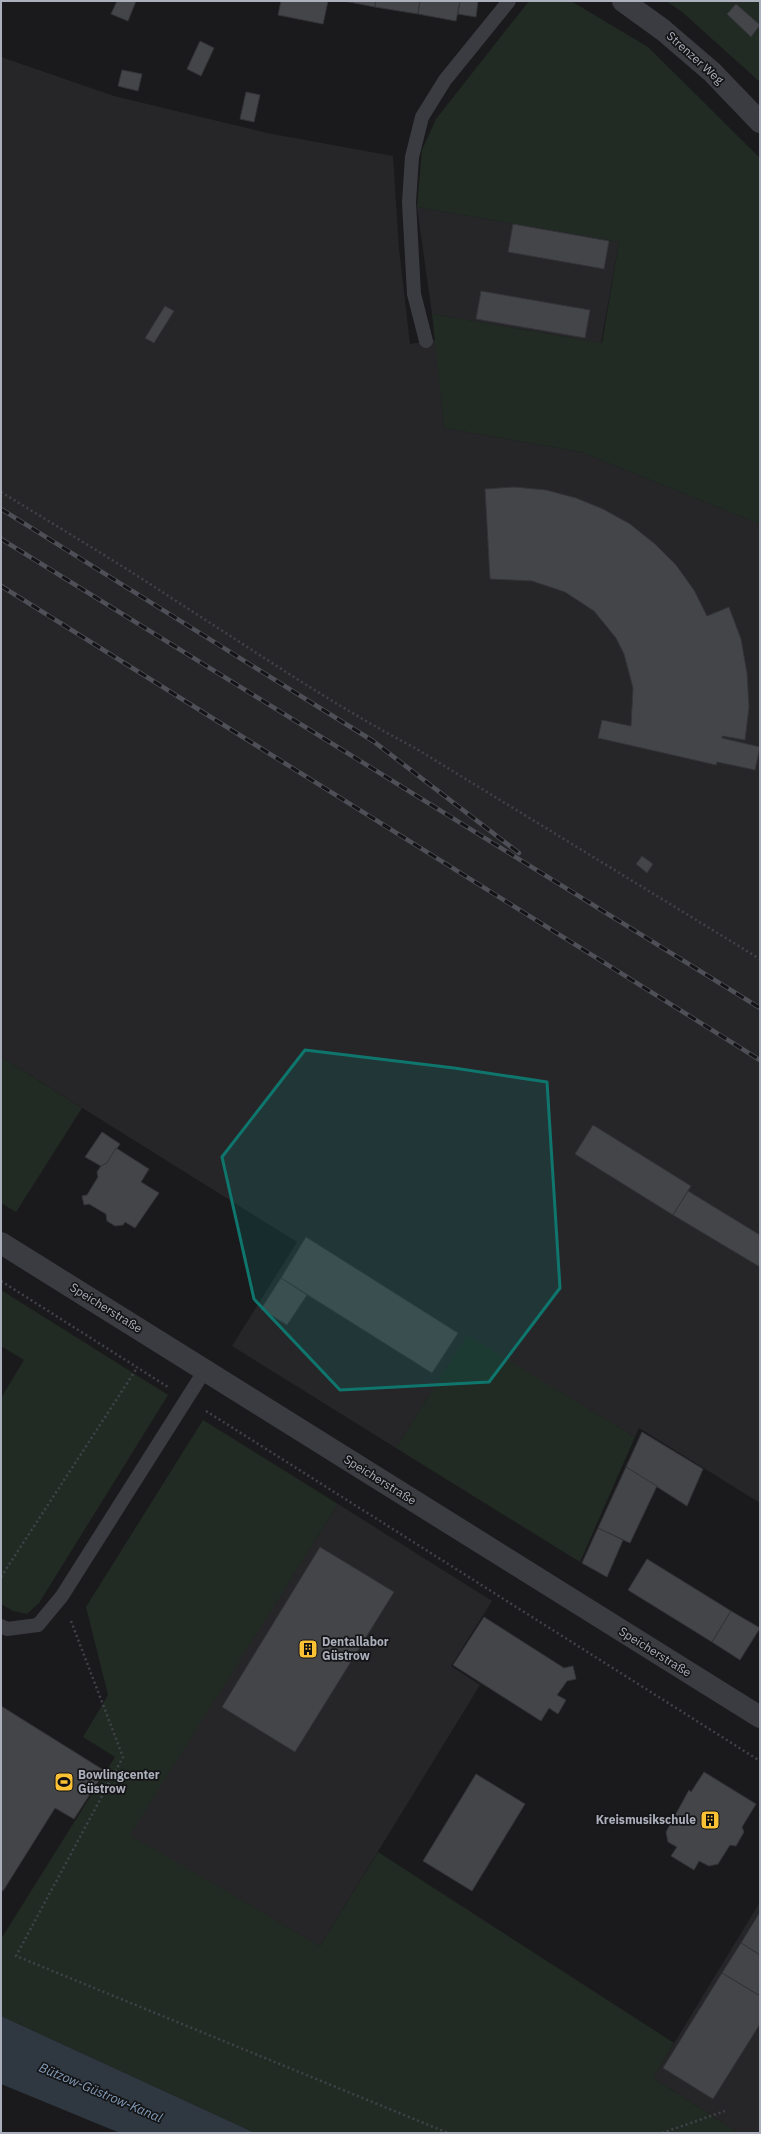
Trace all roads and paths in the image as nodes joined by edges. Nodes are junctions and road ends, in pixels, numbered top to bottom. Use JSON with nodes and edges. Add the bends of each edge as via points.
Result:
{"nodes":[{"id":1,"x":509,"y":1,"type":"edge"},
{"id":2,"x":623,"y":1,"type":"edge"},
{"id":3,"x":760,"y":122,"type":"edge"},
{"id":4,"x":426,"y":341,"type":"dead end"},
{"id":5,"x":1,"y":492,"type":"edge"},
{"id":6,"x":760,"y":959,"type":"edge"},
{"id":7,"x":1,"y":1243,"type":"edge"},
{"id":8,"x":1,"y":1281,"type":"edge"},
{"id":9,"x":136,"y":1368,"type":"junction"},
{"id":10,"x":205,"y":1370,"type":"junction"},
{"id":11,"x":186,"y":1398,"type":"junction"},
{"id":12,"x":1,"y":1577,"type":"edge"},
{"id":13,"x":62,"y":1596,"type":"junction"},
{"id":14,"x":1,"y":1626,"type":"edge"},
{"id":15,"x":760,"y":1718,"type":"edge"},
{"id":16,"x":760,"y":1761,"type":"edge"},
{"id":17,"x":725,"y":2111,"type":"dead end"},
{"id":18,"x":448,"y":2133,"type":"edge"},
{"id":19,"x":662,"y":2133,"type":"edge"}],
"edges":[{"from":1,"to":4,"type":"lane","via":[[445,80],[420,124],[412,157],[409,202],[414,294]]},
{"from":2,"to":3,"type":"street","name":"Strenzer Weg","via":[[664,30],[712,72]]},
{"from":5,"to":6,"type":"path","via":[[173,598],[272,664],[380,730],[415,748]]},
{"from":7,"to":10,"type":"street","name":"Speicherstraße"},
{"from":8,"to":9,"type":"path"},
{"from":9,"to":11,"type":"path"},
{"from":9,"to":12,"type":"path"},
{"from":10,"to":11,"type":"lane"},
{"from":10,"to":15,"type":"street","name":"Speicherstraße"},
{"from":11,"to":13,"type":"lane"},
{"from":11,"to":16,"type":"path"},
{"from":13,"to":14,"type":"lane","via":[[38,1625],[7,1629]]},
{"from":13,"to":18,"type":"path","via":[[123,1757],[16,1956]]},
{"from":17,"to":19,"type":"path"}]}
